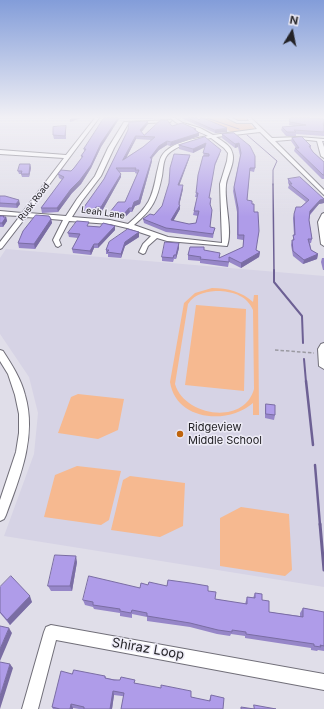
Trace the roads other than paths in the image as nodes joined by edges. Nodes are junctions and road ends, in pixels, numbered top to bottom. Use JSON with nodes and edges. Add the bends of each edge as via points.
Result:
{"nodes":[{"id":1,"x":72,"y":151,"type":"edge"},
{"id":2,"x":109,"y":151,"type":"edge"},
{"id":3,"x":169,"y":151,"type":"edge"},
{"id":4,"x":230,"y":151,"type":"edge"},
{"id":5,"x":282,"y":151,"type":"edge"},
{"id":6,"x":0,"y":152,"type":"edge"},
{"id":7,"x":68,"y":157,"type":"junction"},
{"id":8,"x":324,"y":193,"type":"edge"},
{"id":9,"x":0,"y":213,"type":"edge"},
{"id":10,"x":24,"y":215,"type":"junction"},
{"id":11,"x":324,"y":215,"type":"edge"},
{"id":12,"x":68,"y":218,"type":"junction"},
{"id":13,"x":128,"y":226,"type":"junction"},
{"id":14,"x":323,"y":232,"type":"edge"},
{"id":15,"x":155,"y":236,"type":"junction"},
{"id":16,"x":324,"y":244,"type":"edge"},
{"id":17,"x":58,"y":245,"type":"dead end"},
{"id":18,"x":0,"y":247,"type":"edge"},
{"id":19,"x":143,"y":252,"type":"dead end"},
{"id":20,"x":323,"y":350,"type":"edge"},
{"id":21,"x":0,"y":353,"type":"edge"},
{"id":22,"x":324,"y":366,"type":"edge"},
{"id":23,"x":0,"y":515,"type":"edge"},
{"id":24,"x":324,"y":682,"type":"edge"},
{"id":25,"x":30,"y":709,"type":"edge"}],
"edges":[{"from":1,"to":7,"type":"street","name":"Rusk Road"},
{"from":2,"to":12,"type":"street","via":[[98,176]]},
{"from":3,"to":13,"type":"street","via":[[163,159],[153,203],[148,211]]},
{"from":4,"to":15,"type":"street","name":"Leah Lane","via":[[231,159],[224,174],[223,186],[225,245]]},
{"from":5,"to":8,"type":"street"},
{"from":6,"to":7,"type":"street"},
{"from":7,"to":10,"type":"street","name":"Rusk Road"},
{"from":9,"to":10,"type":"street","name":"Leah Lane"},
{"from":10,"to":12,"type":"street","name":"Leah Lane"},
{"from":10,"to":18,"type":"street","name":"Rusk Road"},
{"from":11,"to":14,"type":"street","via":[[321,221]]},
{"from":12,"to":13,"type":"street","name":"Leah Lane"},
{"from":12,"to":17,"type":"street","via":[[56,238]]},
{"from":13,"to":15,"type":"street","name":"Leah Lane"},
{"from":14,"to":16,"type":"street"},
{"from":15,"to":19,"type":"street","via":[[145,245]]},
{"from":20,"to":22,"type":"street"},
{"from":21,"to":23,"type":"street","via":[[20,391],[24,423],[19,462]]},
{"from":24,"to":25,"type":"street","name":"Shiraz Loop","via":[[51,632]]}]}
